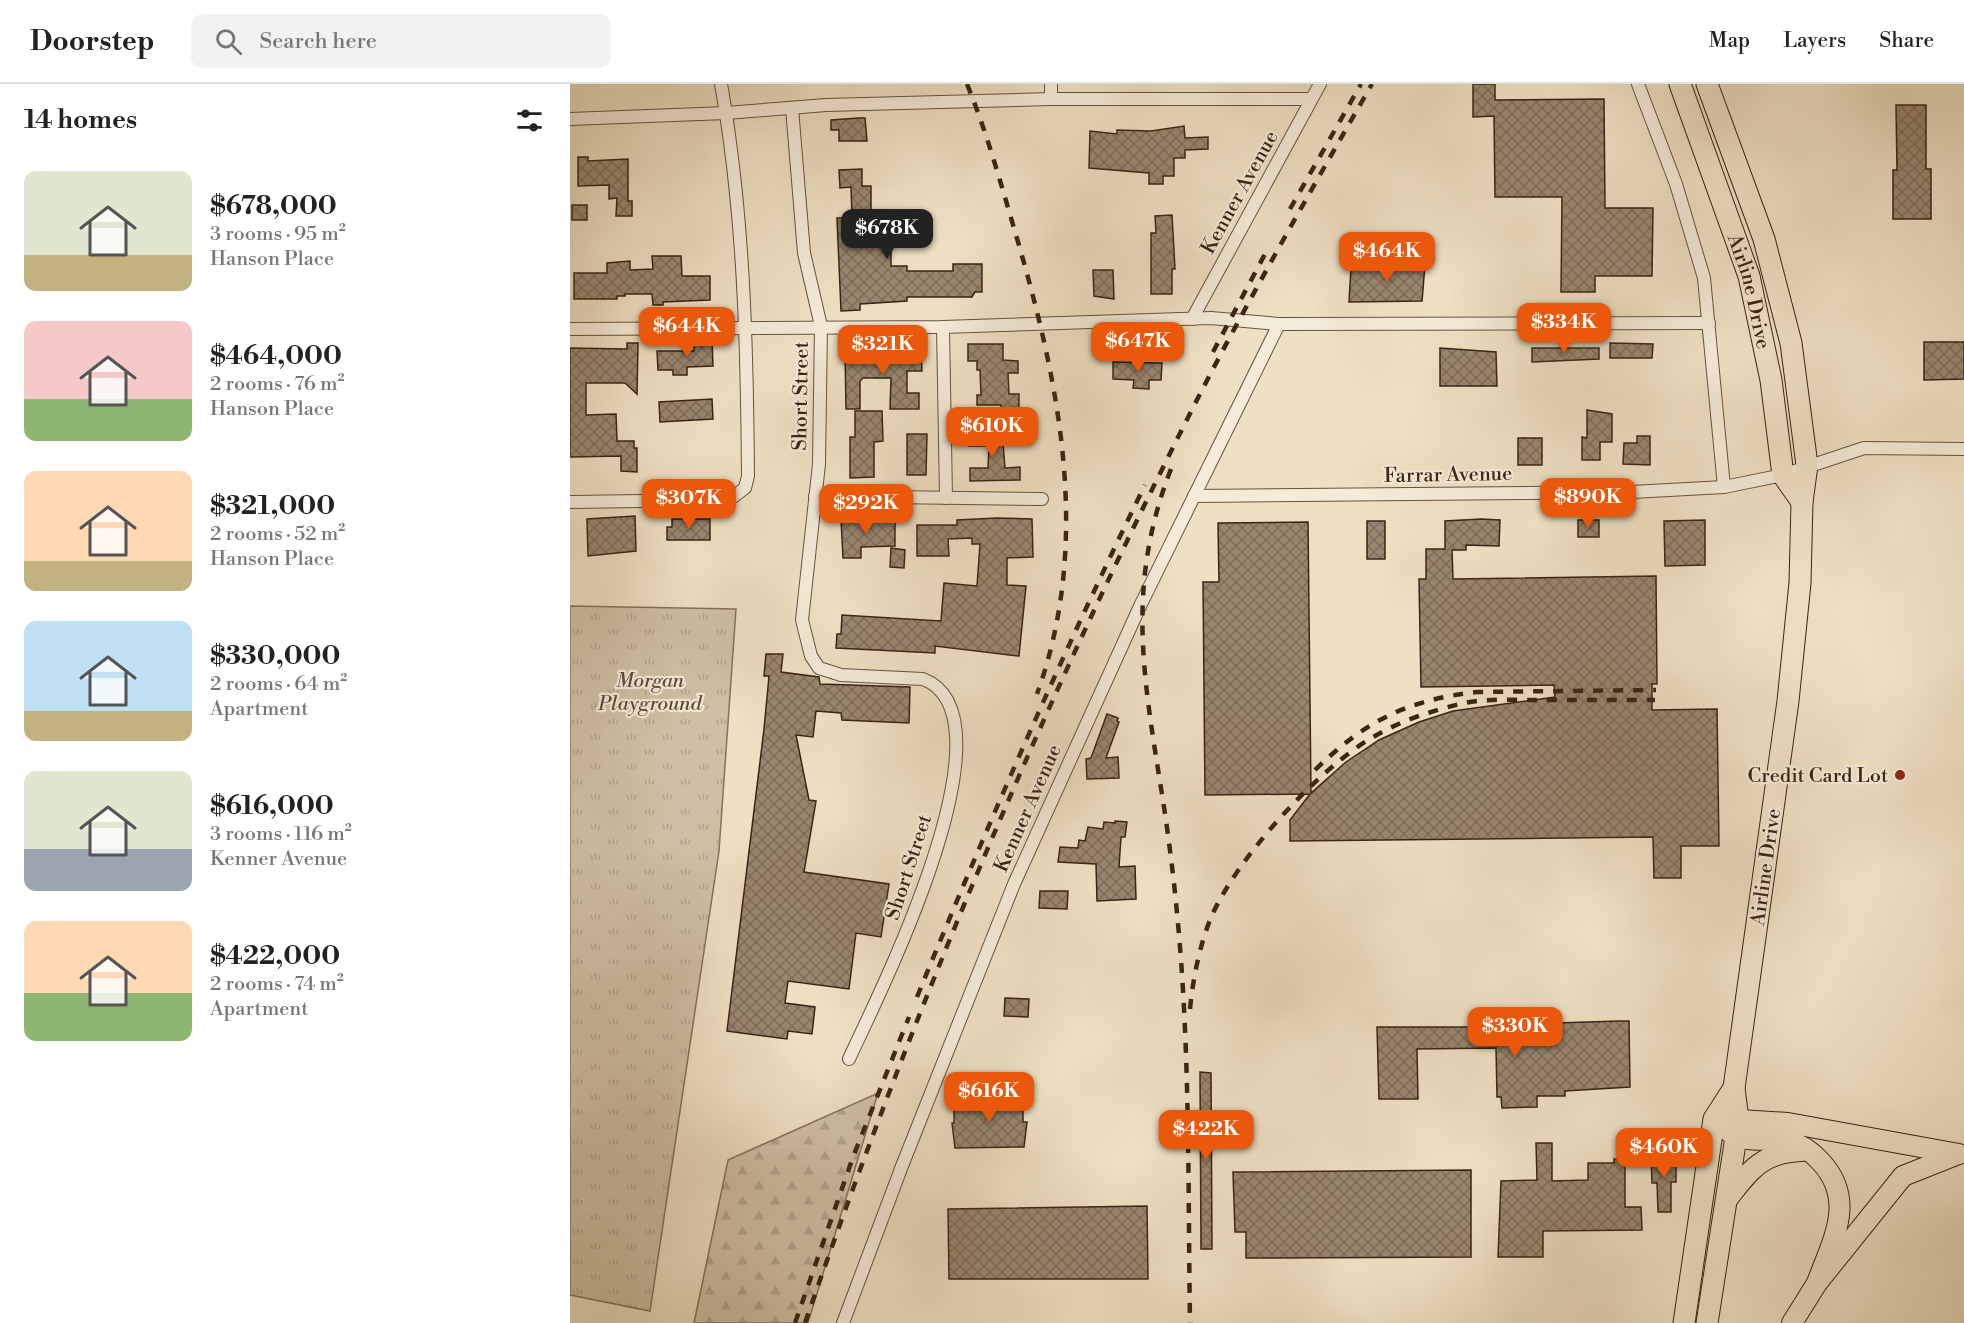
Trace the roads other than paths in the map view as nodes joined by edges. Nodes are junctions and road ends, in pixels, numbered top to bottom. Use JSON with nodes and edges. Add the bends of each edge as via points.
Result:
{"nodes":[{"id":1,"x":721,"y":84,"type":"edge"},
{"id":2,"x":1051,"y":84,"type":"edge"},
{"id":3,"x":1320,"y":84,"type":"edge"},
{"id":4,"x":1638,"y":84,"type":"edge"},
{"id":5,"x":1680,"y":84,"type":"edge"},
{"id":6,"x":1707,"y":84,"type":"edge"},
{"id":7,"x":1050,"y":99,"type":"junction"},
{"id":8,"x":1311,"y":99,"type":"junction"},
{"id":9,"x":792,"y":108,"type":"junction"},
{"id":10,"x":726,"y":113,"type":"junction"},
{"id":11,"x":570,"y":119,"type":"edge"},
{"id":12,"x":1192,"y":319,"type":"junction"},
{"id":13,"x":1709,"y":323,"type":"junction"},
{"id":14,"x":1280,"y":324,"type":"junction"},
{"id":15,"x":821,"y":326,"type":"junction"},
{"id":16,"x":747,"y":327,"type":"junction"},
{"id":17,"x":943,"y":327,"type":"junction"},
{"id":18,"x":570,"y":329,"type":"edge"},
{"id":19,"x":1964,"y":449,"type":"edge"},
{"id":20,"x":1807,"y":465,"type":"junction"},
{"id":21,"x":1783,"y":475,"type":"junction"},
{"id":22,"x":1724,"y":487,"type":"junction"},
{"id":23,"x":815,"y":496,"type":"junction"},
{"id":24,"x":1194,"y":496,"type":"junction"},
{"id":25,"x":946,"y":498,"type":"junction"},
{"id":26,"x":1042,"y":499,"type":"dead end"},
{"id":27,"x":570,"y":502,"type":"edge"},
{"id":28,"x":1802,"y":502,"type":"junction"},
{"id":29,"x":849,"y":1059,"type":"dead end"},
{"id":30,"x":1734,"y":1088,"type":"junction"},
{"id":31,"x":1714,"y":1119,"type":"junction"},
{"id":32,"x":1737,"y":1128,"type":"junction"},
{"id":33,"x":1811,"y":1151,"type":"junction"},
{"id":34,"x":1726,"y":1201,"type":"junction"},
{"id":35,"x":1817,"y":1283,"type":"junction"},
{"id":36,"x":843,"y":1323,"type":"edge"},
{"id":37,"x":1684,"y":1323,"type":"edge"},
{"id":38,"x":1707,"y":1323,"type":"edge"},
{"id":39,"x":1792,"y":1323,"type":"edge"}],
"edges":[{"from":1,"to":10,"type":"street"},
{"from":2,"to":7,"type":"street"},
{"from":3,"to":8,"type":"street","name":"Kenner Avenue"},
{"from":4,"to":13,"type":"street","via":[[1676,184],[1704,278]]},
{"from":5,"to":21,"type":"highway","name":"Airline Drive","via":[[1749,276]]},
{"from":6,"to":20,"type":"highway","name":"Airline Drive","via":[[1764,239],[1791,343]]},
{"from":7,"to":8,"type":"street"},
{"from":7,"to":9,"type":"street"},
{"from":8,"to":12,"type":"street","name":"Kenner Avenue"},
{"from":9,"to":10,"type":"street"},
{"from":9,"to":15,"type":"street","name":"Short Street","via":[[804,253]]},
{"from":10,"to":11,"type":"street"},
{"from":10,"to":16,"type":"street"},
{"from":12,"to":14,"type":"street"},
{"from":12,"to":17,"type":"street"},
{"from":13,"to":14,"type":"street"},
{"from":13,"to":22,"type":"street"},
{"from":14,"to":24,"type":"street","name":"Kenner Avenue"},
{"from":15,"to":16,"type":"street"},
{"from":15,"to":17,"type":"street"},
{"from":15,"to":23,"type":"street","name":"Short Street"},
{"from":16,"to":18,"type":"street"},
{"from":16,"to":27,"type":"street","via":[[745,488],[733,497],[717,500]]},
{"from":17,"to":25,"type":"street"},
{"from":19,"to":20,"type":"street","name":"Farrar Avenue","via":[[1864,448]]},
{"from":20,"to":21,"type":"street","name":"Farrar Avenue"},
{"from":20,"to":28,"type":"highway","name":"Airline Drive"},
{"from":21,"to":22,"type":"street","name":"Farrar Avenue"},
{"from":21,"to":28,"type":"highway","name":"Airline Drive"},
{"from":22,"to":24,"type":"street","name":"Farrar Avenue","via":[[1632,492]]},
{"from":23,"to":25,"type":"street"},
{"from":23,"to":29,"type":"street","name":"Short Street","via":[[802,620],[811,656],[819,668],[840,675],[933,682],[949,703],[956,727],[957,756],[944,825],[912,923]]},
{"from":24,"to":36,"type":"street","name":"Kenner Avenue","via":[[991,937]]},
{"from":25,"to":26,"type":"street"},
{"from":28,"to":30,"type":"highway","name":"Airline Drive","via":[[1802,561],[1788,701]]},
{"from":30,"to":31,"type":"highway","name":"Airline Drive"},
{"from":30,"to":32,"type":"highway","name":"Airline Drive"},
{"from":31,"to":32,"type":"main road"},
{"from":31,"to":37,"type":"highway","name":"Airline Drive"},
{"from":32,"to":33,"type":"main road","via":[[1790,1141]]},
{"from":32,"to":34,"type":"highway","name":"Airline Drive"},
{"from":32,"to":35,"type":"main road","via":[[1788,1123],[1959,1154],[1903,1176]]},
{"from":33,"to":34,"type":"main road","via":[[1768,1156],[1747,1174]]},
{"from":33,"to":35,"type":"main road","via":[[1834,1176],[1839,1194],[1840,1220]]},
{"from":34,"to":38,"type":"highway","name":"Airline Drive"},
{"from":35,"to":39,"type":"main road"}]}
